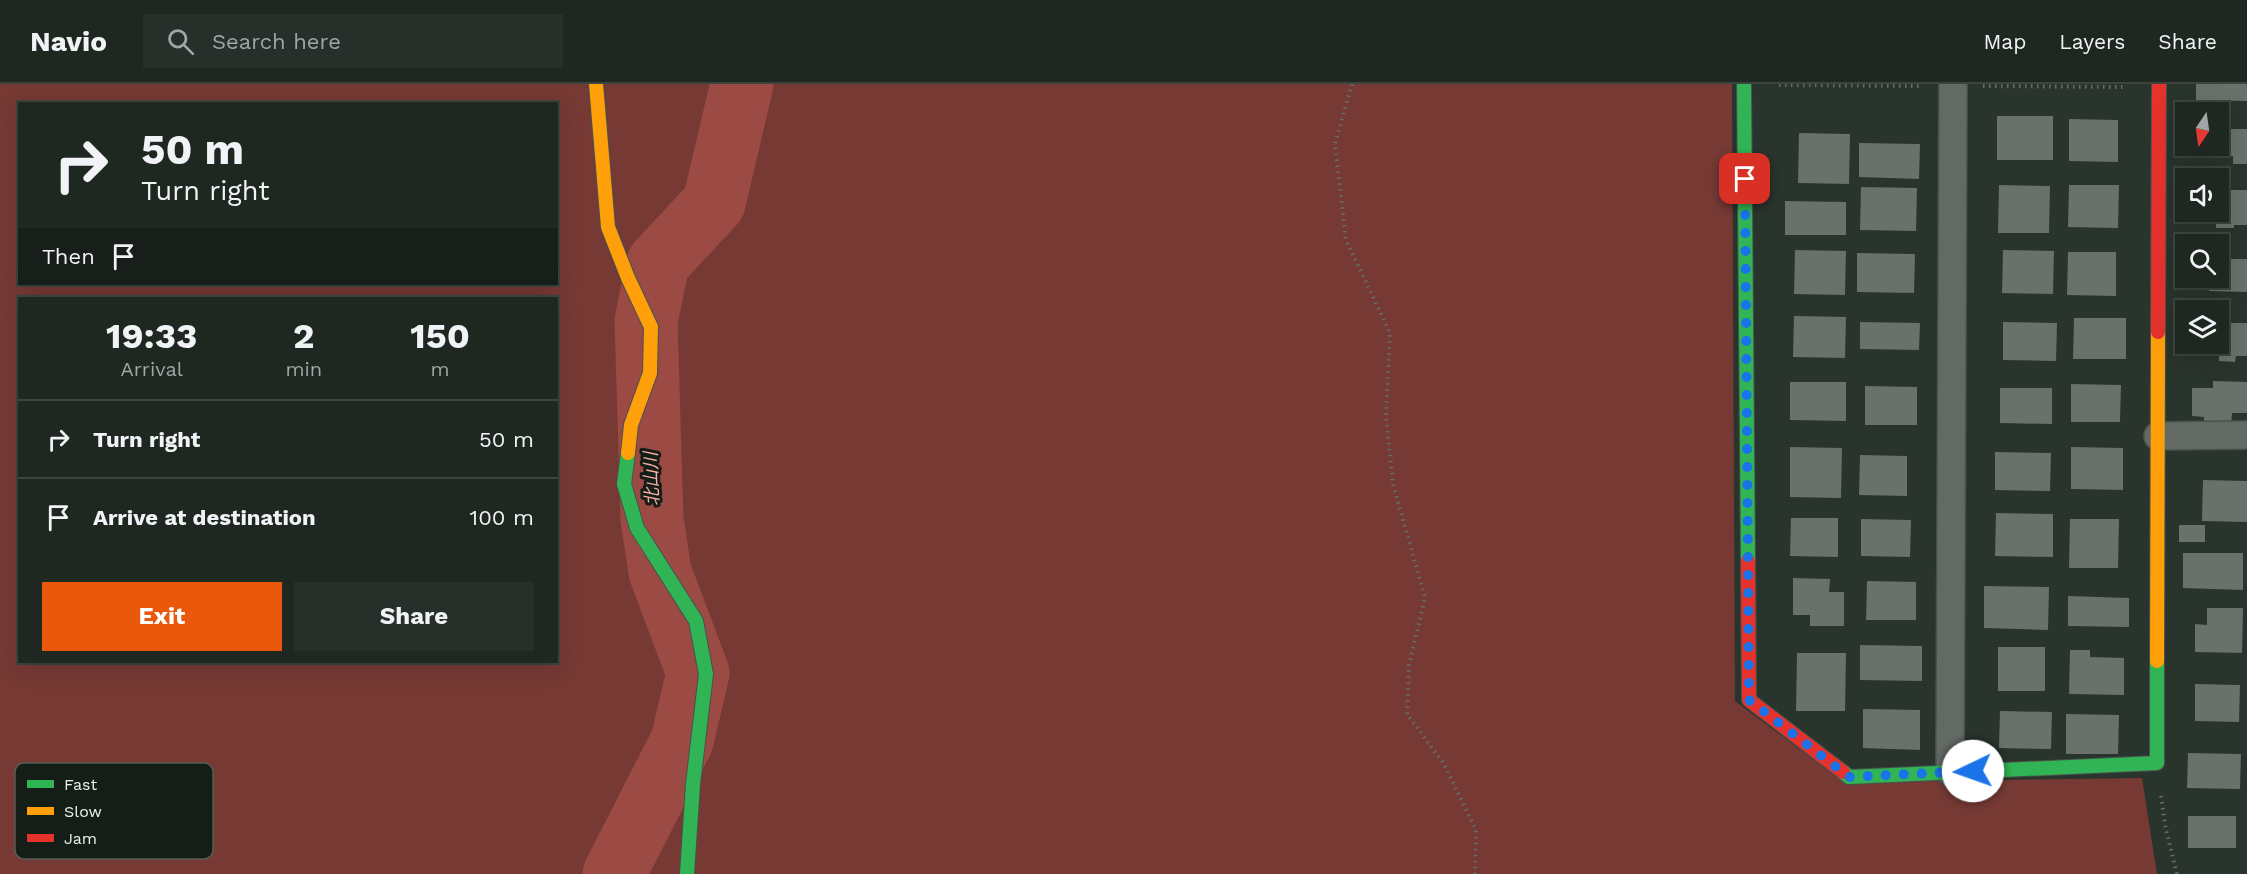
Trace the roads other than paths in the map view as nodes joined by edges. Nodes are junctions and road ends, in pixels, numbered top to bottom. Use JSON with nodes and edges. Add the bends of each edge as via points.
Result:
{"nodes":[{"id":1,"x":596,"y":84,"type":"edge"},
{"id":2,"x":1744,"y":84,"type":"edge"},
{"id":3,"x":1953,"y":84,"type":"edge"},
{"id":4,"x":2159,"y":84,"type":"edge"},
{"id":5,"x":2247,"y":435,"type":"edge"},
{"id":6,"x":2158,"y":436,"type":"junction"},
{"id":7,"x":1950,"y":772,"type":"junction"},
{"id":8,"x":687,"y":874,"type":"edge"}],
"edges":[{"from":1,"to":8,"type":"street","via":[[608,227],[651,327],[650,373],[631,425],[624,484],[637,528],[696,621],[706,674]]},
{"from":2,"to":7,"type":"street","via":[[1749,700],[1849,777]]},
{"from":3,"to":7,"type":"street"},
{"from":4,"to":6,"type":"street"},
{"from":5,"to":6,"type":"street"},
{"from":6,"to":7,"type":"street","via":[[2157,763]]}]}
